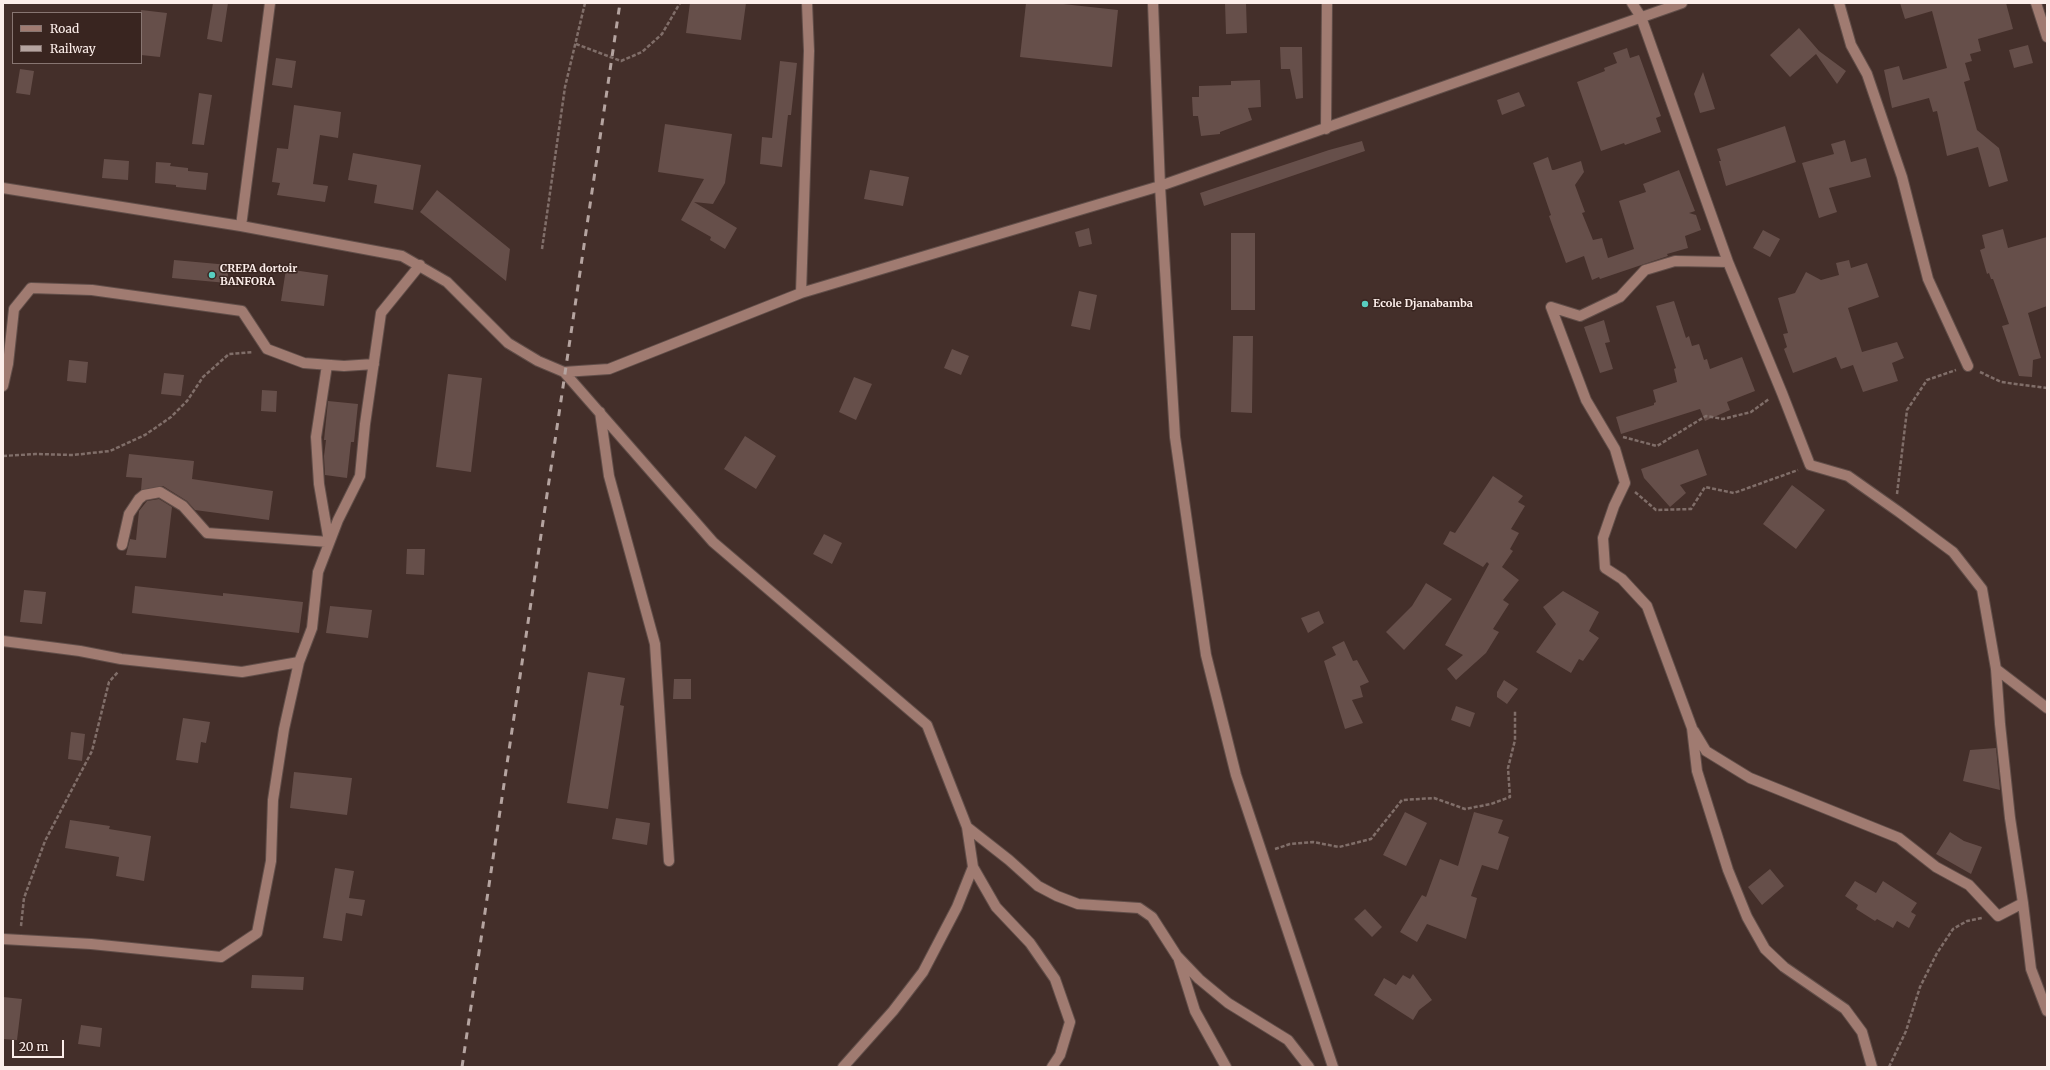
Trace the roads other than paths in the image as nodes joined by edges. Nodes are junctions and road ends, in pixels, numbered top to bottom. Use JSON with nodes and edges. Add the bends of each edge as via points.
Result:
{"nodes":[{"id":1,"x":270,"y":3,"type":"edge"},
{"id":2,"x":807,"y":3,"type":"edge"},
{"id":3,"x":1153,"y":3,"type":"edge"},
{"id":4,"x":1327,"y":3,"type":"edge"},
{"id":5,"x":1632,"y":3,"type":"edge"},
{"id":6,"x":1682,"y":3,"type":"edge"},
{"id":7,"x":1839,"y":3,"type":"edge"},
{"id":8,"x":2036,"y":3,"type":"edge"},
{"id":9,"x":1641,"y":17,"type":"junction"},
{"id":10,"x":2047,"y":37,"type":"edge"},
{"id":11,"x":1326,"y":129,"type":"junction"},
{"id":12,"x":1160,"y":186,"type":"junction"},
{"id":13,"x":3,"y":188,"type":"edge"},
{"id":14,"x":241,"y":226,"type":"junction"},
{"id":15,"x":1728,"y":262,"type":"junction"},
{"id":16,"x":420,"y":265,"type":"junction"},
{"id":17,"x":801,"y":293,"type":"junction"},
{"id":18,"x":374,"y":364,"type":"junction"},
{"id":19,"x":327,"y":365,"type":"junction"},
{"id":20,"x":1968,"y":366,"type":"road end"},
{"id":21,"x":564,"y":372,"type":"junction"},
{"id":22,"x":3,"y":386,"type":"edge"},
{"id":23,"x":600,"y":412,"type":"junction"},
{"id":24,"x":329,"y":542,"type":"junction"},
{"id":25,"x":122,"y":545,"type":"dead end"},
{"id":26,"x":3,"y":642,"type":"edge"},
{"id":27,"x":299,"y":662,"type":"junction"},
{"id":28,"x":1996,"y":669,"type":"junction"},
{"id":29,"x":2047,"y":708,"type":"edge"},
{"id":30,"x":1692,"y":728,"type":"junction"},
{"id":31,"x":967,"y":827,"type":"junction"},
{"id":32,"x":669,"y":861,"type":"dead end"},
{"id":33,"x":973,"y":867,"type":"junction"},
{"id":34,"x":2023,"y":903,"type":"junction"},
{"id":35,"x":3,"y":939,"type":"edge"},
{"id":36,"x":1177,"y":956,"type":"junction"},
{"id":37,"x":2047,"y":1011,"type":"edge"},
{"id":38,"x":843,"y":1067,"type":"edge"},
{"id":39,"x":1052,"y":1067,"type":"edge"},
{"id":40,"x":1226,"y":1067,"type":"edge"},
{"id":41,"x":1309,"y":1067,"type":"edge"},
{"id":42,"x":1333,"y":1067,"type":"edge"},
{"id":43,"x":1872,"y":1067,"type":"edge"}],
"edges":[{"from":1,"to":14,"type":"street"},
{"from":2,"to":17,"type":"street","via":[[809,51]]},
{"from":3,"to":12,"type":"street"},
{"from":4,"to":11,"type":"street"},
{"from":5,"to":9,"type":"street"},
{"from":6,"to":9,"type":"street"},
{"from":7,"to":20,"type":"street","via":[[1851,45],[1867,74],[1902,177],[1928,280]]},
{"from":8,"to":10,"type":"street"},
{"from":9,"to":11,"type":"street"},
{"from":9,"to":15,"type":"street"},
{"from":11,"to":12,"type":"street"},
{"from":12,"to":17,"type":"street"},
{"from":12,"to":42,"type":"street","via":[[1175,437],[1206,655],[1236,775]]},
{"from":13,"to":14,"type":"street"},
{"from":14,"to":16,"type":"street","via":[[402,256]]},
{"from":15,"to":28,"type":"street","via":[[1810,465],[1848,476],[1953,552],[1982,589]]},
{"from":15,"to":30,"type":"street","via":[[1674,261],[1645,270],[1620,297],[1580,316],[1551,307],[1586,400],[1615,449],[1625,483],[1603,538],[1605,568],[1622,579],[1647,606]]},
{"from":16,"to":18,"type":"street","via":[[381,312]]},
{"from":16,"to":21,"type":"street","via":[[447,282],[508,343],[538,361]]},
{"from":17,"to":21,"type":"street","via":[[609,369]]},
{"from":18,"to":19,"type":"street"},
{"from":18,"to":24,"type":"street","via":[[360,476]]},
{"from":19,"to":22,"type":"street","via":[[304,363],[267,349],[242,311],[92,290],[31,288],[14,309]]},
{"from":19,"to":24,"type":"street","via":[[316,437],[319,484]]},
{"from":21,"to":23,"type":"street"},
{"from":23,"to":31,"type":"street","via":[[713,542],[927,725]]},
{"from":23,"to":32,"type":"street","via":[[610,476],[656,644]]},
{"from":24,"to":25,"type":"street","via":[[207,533],[183,506],[160,492],[144,495],[139,500],[129,514]]},
{"from":24,"to":27,"type":"street","via":[[318,572],[312,628]]},
{"from":26,"to":27,"type":"street","via":[[80,650],[129,660],[242,672]]},
{"from":27,"to":35,"type":"street","via":[[284,728],[273,800],[271,861],[257,932],[221,957],[91,944]]},
{"from":28,"to":29,"type":"street"},
{"from":28,"to":34,"type":"street","via":[[2010,818]]},
{"from":30,"to":34,"type":"street","via":[[1706,751],[1750,778],[1899,838],[1936,867],[1969,885],[1998,916]]},
{"from":30,"to":43,"type":"street","via":[[1697,771],[1728,870],[1747,917],[1765,949],[1784,967],[1845,1008],[1862,1032]]},
{"from":31,"to":33,"type":"street"},
{"from":31,"to":36,"type":"street","via":[[1038,886],[1057,896],[1078,904],[1139,908],[1152,917]]},
{"from":33,"to":38,"type":"street","via":[[957,907],[923,972],[893,1011]]},
{"from":33,"to":39,"type":"street","via":[[996,907],[1030,944],[1054,979],[1070,1022],[1060,1055]]},
{"from":34,"to":37,"type":"street","via":[[2031,969]]},
{"from":36,"to":40,"type":"street","via":[[1195,1011]]},
{"from":36,"to":41,"type":"street","via":[[1199,979],[1228,1003],[1288,1040]]}]}
